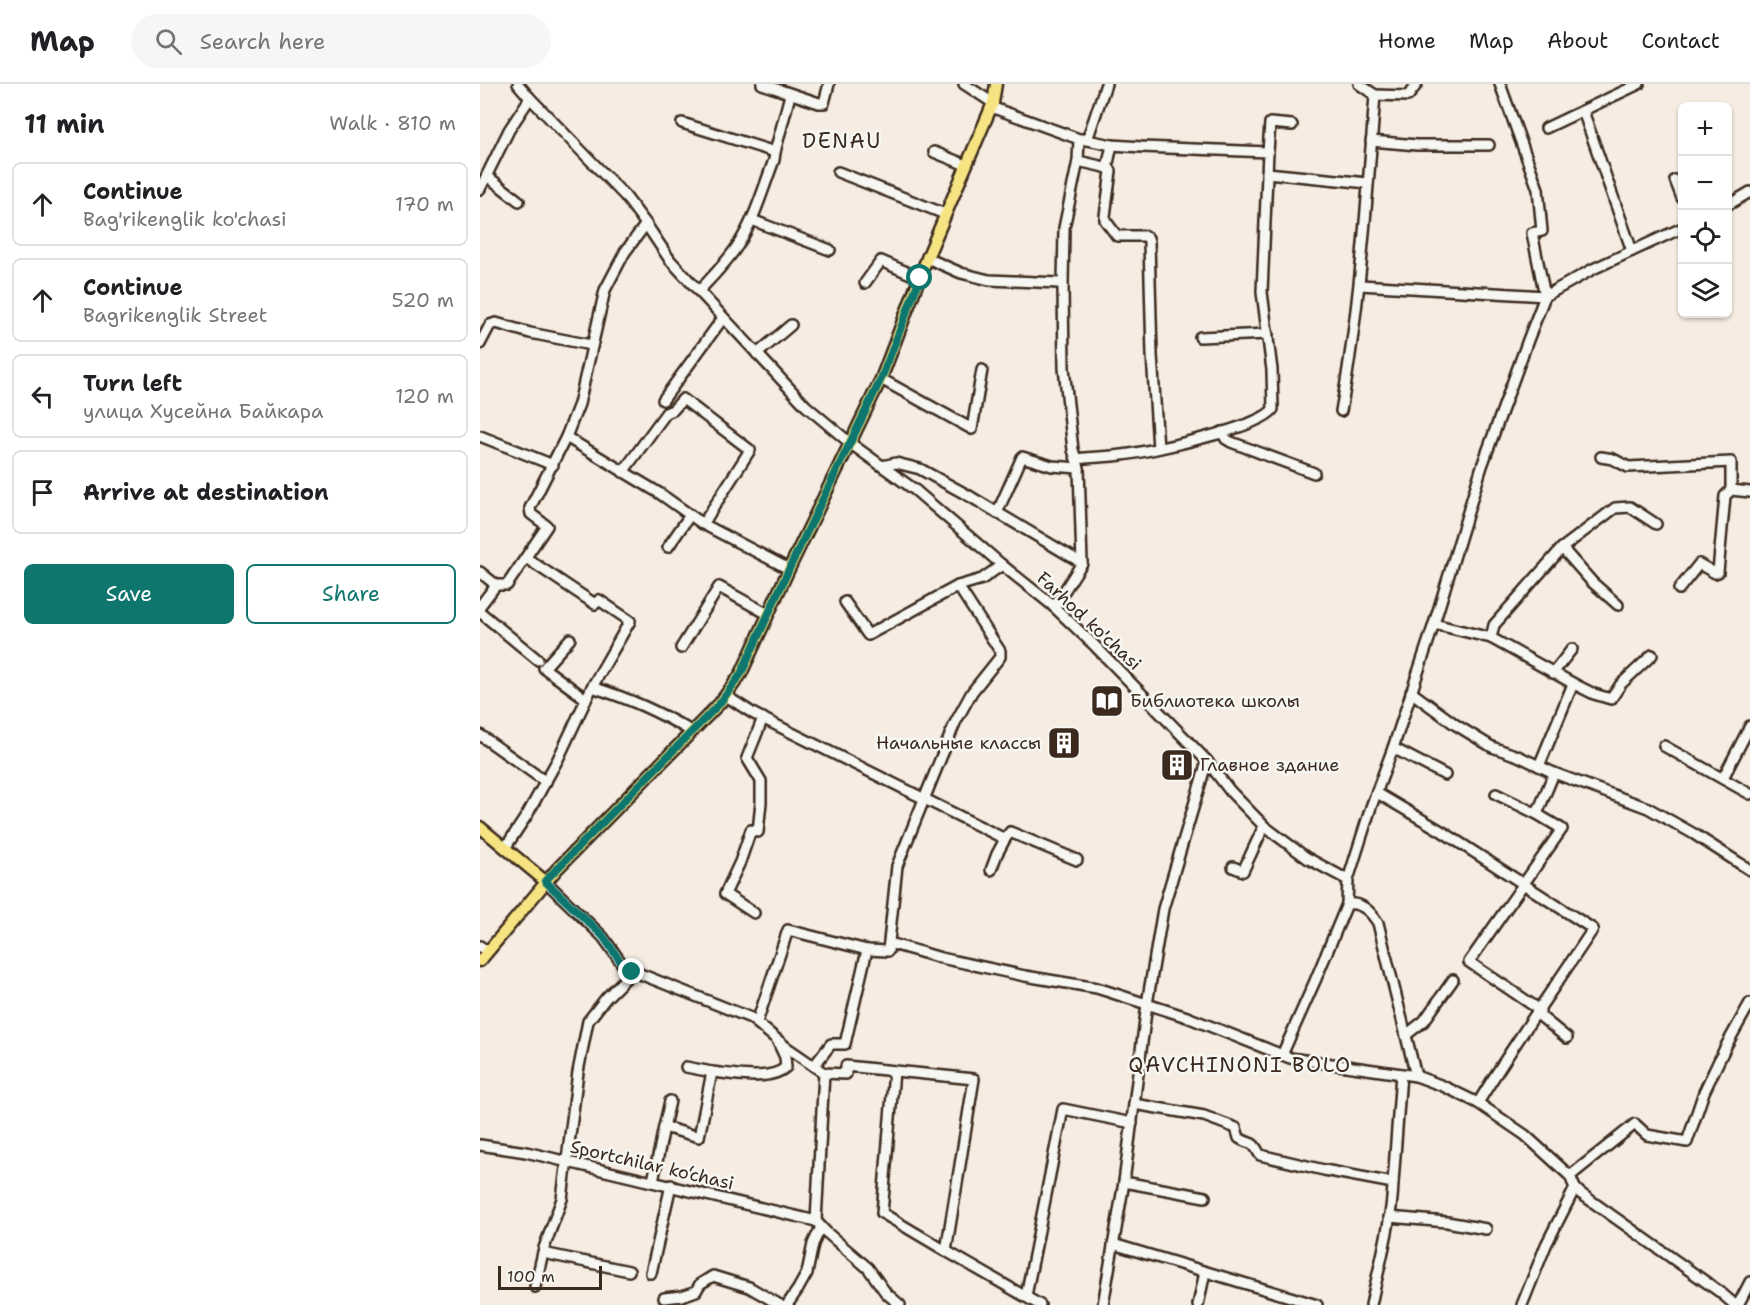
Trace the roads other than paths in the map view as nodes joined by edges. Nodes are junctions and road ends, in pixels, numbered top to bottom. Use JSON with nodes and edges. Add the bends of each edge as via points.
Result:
{"nodes":[{"id":1,"x":518,"y":84,"type":"edge"},
{"id":2,"x":762,"y":84,"type":"edge"},
{"id":3,"x":829,"y":84,"type":"edge"},
{"id":4,"x":964,"y":84,"type":"edge"},
{"id":5,"x":996,"y":84,"type":"edge"},
{"id":6,"x":1106,"y":84,"type":"edge"},
{"id":7,"x":1359,"y":84,"type":"edge"},
{"id":8,"x":1417,"y":84,"type":"edge"},
{"id":9,"x":1500,"y":84,"type":"edge"},
{"id":10,"x":1639,"y":84,"type":"edge"},
{"id":11,"x":790,"y":95,"type":"junction"},
{"id":12,"x":1375,"y":95,"type":"junction"},
{"id":13,"x":530,"y":98,"type":"junction"},
{"id":14,"x":992,"y":105,"type":"junction"},
{"id":15,"x":1583,"y":111,"type":"junction"},
{"id":16,"x":682,"y":123,"type":"dead end"},
{"id":17,"x":1292,"y":125,"type":"dead end"},
{"id":18,"x":1546,"y":128,"type":"dead end"},
{"id":19,"x":1083,"y":139,"type":"junction"},
{"id":20,"x":1371,"y":141,"type":"junction"},
{"id":21,"x":1112,"y":145,"type":"junction"},
{"id":22,"x":1489,"y":145,"type":"dead end"},
{"id":23,"x":775,"y":152,"type":"junction"},
{"id":24,"x":933,"y":152,"type":"dead end"},
{"id":25,"x":1268,"y":152,"type":"junction"},
{"id":26,"x":1078,"y":161,"type":"junction"},
{"id":27,"x":966,"y":165,"type":"junction"},
{"id":28,"x":1107,"y":168,"type":"junction"},
{"id":29,"x":838,"y":172,"type":"dead end"},
{"id":30,"x":1267,"y":173,"type":"junction"},
{"id":31,"x":487,"y":176,"type":"junction"},
{"id":32,"x":1675,"y":180,"type":"dead end"},
{"id":33,"x":1368,"y":183,"type":"junction"},
{"id":34,"x":1678,"y":187,"type":"edge"},
{"id":35,"x":480,"y":189,"type":"edge"},
{"id":36,"x":1750,"y":192,"type":"edge"},
{"id":37,"x":519,"y":201,"type":"dead end"},
{"id":38,"x":1732,"y":203,"type":"edge"},
{"id":39,"x":945,"y":214,"type":"junction"},
{"id":40,"x":752,"y":220,"type":"junction"},
{"id":41,"x":646,"y":224,"type":"junction"},
{"id":42,"x":1678,"y":230,"type":"edge"},
{"id":43,"x":830,"y":250,"type":"dead end"},
{"id":44,"x":1632,"y":251,"type":"junction"},
{"id":45,"x":927,"y":258,"type":"junction"},
{"id":46,"x":920,"y":278,"type":"junction"},
{"id":47,"x":865,"y":283,"type":"dead end"},
{"id":48,"x":1360,"y":285,"type":"junction"},
{"id":49,"x":1063,"y":286,"type":"junction"},
{"id":50,"x":699,"y":291,"type":"junction"},
{"id":51,"x":1545,"y":296,"type":"junction"},
{"id":52,"x":723,"y":318,"type":"junction"},
{"id":53,"x":791,"y":325,"type":"dead end"},
{"id":54,"x":1268,"y":334,"type":"junction"},
{"id":55,"x":1200,"y":337,"type":"dead end"},
{"id":56,"x":480,"y":344,"type":"edge"},
{"id":57,"x":591,"y":345,"type":"junction"},
{"id":58,"x":757,"y":354,"type":"junction"},
{"id":59,"x":982,"y":370,"type":"dead end"},
{"id":60,"x":881,"y":379,"type":"junction"},
{"id":61,"x":663,"y":400,"type":"dead end"},
{"id":62,"x":1341,"y":411,"type":"dead end"},
{"id":63,"x":1222,"y":432,"type":"junction"},
{"id":64,"x":480,"y":436,"type":"edge"},
{"id":65,"x":566,"y":437,"type":"junction"},
{"id":66,"x":850,"y":443,"type":"junction"},
{"id":67,"x":1158,"y":448,"type":"junction"},
{"id":68,"x":1601,"y":457,"type":"dead end"},
{"id":69,"x":1076,"y":459,"type":"junction"},
{"id":70,"x":553,"y":465,"type":"junction"},
{"id":71,"x":882,"y":466,"type":"junction"},
{"id":72,"x":1079,"y":468,"type":"junction"},
{"id":73,"x":623,"y":472,"type":"junction"},
{"id":74,"x":1314,"y":473,"type":"dead end"},
{"id":75,"x":1731,"y":490,"type":"junction"},
{"id":76,"x":1750,"y":492,"type":"edge"},
{"id":77,"x":997,"y":513,"type":"junction"},
{"id":78,"x":690,"y":515,"type":"junction"},
{"id":79,"x":703,"y":524,"type":"junction"},
{"id":80,"x":1656,"y":524,"type":"dead end"},
{"id":81,"x":668,"y":547,"type":"dead end"},
{"id":82,"x":1562,"y":548,"type":"junction"},
{"id":83,"x":526,"y":558,"type":"junction"},
{"id":84,"x":1082,"y":563,"type":"junction"},
{"id":85,"x":1002,"y":565,"type":"junction"},
{"id":86,"x":789,"y":569,"type":"junction"},
{"id":87,"x":480,"y":572,"type":"edge"},
{"id":88,"x":496,"y":585,"type":"junction"},
{"id":89,"x":958,"y":586,"type":"junction"},
{"id":90,"x":1679,"y":589,"type":"dead end"},
{"id":91,"x":845,"y":602,"type":"dead end"},
{"id":92,"x":1618,"y":605,"type":"dead end"},
{"id":93,"x":480,"y":606,"type":"edge"},
{"id":94,"x":1054,"y":607,"type":"junction"},
{"id":95,"x":480,"y":612,"type":"edge"},
{"id":96,"x":768,"y":614,"type":"junction"},
{"id":97,"x":1434,"y":624,"type":"junction"},
{"id":98,"x":1491,"y":638,"type":"junction"},
{"id":99,"x":570,"y":639,"type":"dead end"},
{"id":100,"x":681,"y":648,"type":"dead end"},
{"id":101,"x":1572,"y":649,"type":"dead end"},
{"id":102,"x":1652,"y":655,"type":"dead end"},
{"id":103,"x":538,"y":660,"type":"dead end"},
{"id":104,"x":1553,"y":673,"type":"junction"},
{"id":105,"x":1573,"y":684,"type":"junction"},
{"id":106,"x":592,"y":687,"type":"junction"},
{"id":107,"x":1411,"y":692,"type":"junction"},
{"id":108,"x":726,"y":696,"type":"junction"},
{"id":109,"x":586,"y":699,"type":"junction"},
{"id":110,"x":763,"y":718,"type":"junction"},
{"id":111,"x":1750,"y":726,"type":"edge"},
{"id":112,"x":691,"y":731,"type":"junction"},
{"id":113,"x":480,"y":735,"type":"edge"},
{"id":114,"x":1665,"y":746,"type":"dead end"},
{"id":115,"x":1393,"y":748,"type":"junction"},
{"id":116,"x":1207,"y":761,"type":"junction"},
{"id":117,"x":1539,"y":766,"type":"junction"},
{"id":118,"x":1554,"y":774,"type":"junction"},
{"id":119,"x":1445,"y":775,"type":"dead end"},
{"id":120,"x":1723,"y":778,"type":"junction"},
{"id":121,"x":546,"y":782,"type":"junction"},
{"id":122,"x":1377,"y":792,"type":"junction"},
{"id":123,"x":1496,"y":794,"type":"dead end"},
{"id":124,"x":1750,"y":794,"type":"edge"},
{"id":125,"x":924,"y":799,"type":"junction"},
{"id":126,"x":1537,"y":814,"type":"junction"},
{"id":127,"x":1264,"y":826,"type":"junction"},
{"id":128,"x":480,"y":827,"type":"edge"},
{"id":129,"x":1005,"y":839,"type":"junction"},
{"id":130,"x":505,"y":848,"type":"junction"},
{"id":131,"x":1077,"y":860,"type":"dead end"},
{"id":132,"x":1233,"y":867,"type":"dead end"},
{"id":133,"x":991,"y":870,"type":"dead end"},
{"id":134,"x":1750,"y":870,"type":"edge"},
{"id":135,"x":1348,"y":880,"type":"junction"},
{"id":136,"x":545,"y":881,"type":"junction"},
{"id":137,"x":1523,"y":885,"type":"junction"},
{"id":138,"x":1347,"y":904,"type":"junction"},
{"id":139,"x":754,"y":913,"type":"dead end"},
{"id":140,"x":889,"y":943,"type":"junction"},
{"id":141,"x":867,"y":950,"type":"junction"},
{"id":142,"x":482,"y":953,"type":"edge"},
{"id":143,"x":632,"y":972,"type":"junction"},
{"id":144,"x":1453,"y":980,"type":"dead end"},
{"id":145,"x":1750,"y":1003,"type":"edge"},
{"id":146,"x":1147,"y":1004,"type":"junction"},
{"id":147,"x":1540,"y":1010,"type":"junction"},
{"id":148,"x":757,"y":1022,"type":"junction"},
{"id":149,"x":1406,"y":1035,"type":"junction"},
{"id":150,"x":775,"y":1037,"type":"junction"},
{"id":151,"x":1567,"y":1038,"type":"dead end"},
{"id":152,"x":1282,"y":1055,"type":"junction"},
{"id":153,"x":814,"y":1066,"type":"junction"},
{"id":154,"x":686,"y":1067,"type":"dead end"},
{"id":155,"x":894,"y":1071,"type":"junction"},
{"id":156,"x":712,"y":1072,"type":"junction"},
{"id":157,"x":824,"y":1073,"type":"junction"},
{"id":158,"x":1401,"y":1074,"type":"junction"},
{"id":159,"x":1416,"y":1076,"type":"junction"},
{"id":160,"x":670,"y":1101,"type":"dead end"},
{"id":161,"x":1478,"y":1103,"type":"junction"},
{"id":162,"x":1134,"y":1104,"type":"junction"},
{"id":163,"x":1132,"y":1123,"type":"junction"},
{"id":164,"x":664,"y":1127,"type":"junction"},
{"id":165,"x":480,"y":1145,"type":"edge"},
{"id":166,"x":567,"y":1162,"type":"junction"},
{"id":167,"x":1570,"y":1176,"type":"junction"},
{"id":168,"x":653,"y":1181,"type":"junction"},
{"id":169,"x":1124,"y":1182,"type":"junction"},
{"id":170,"x":1393,"y":1183,"type":"junction"},
{"id":171,"x":671,"y":1185,"type":"junction"},
{"id":172,"x":1575,"y":1188,"type":"junction"},
{"id":173,"x":1205,"y":1197,"type":"dead end"},
{"id":174,"x":1389,"y":1217,"type":"junction"},
{"id":175,"x":819,"y":1224,"type":"junction"},
{"id":176,"x":1486,"y":1229,"type":"dead end"},
{"id":177,"x":1113,"y":1244,"type":"junction"},
{"id":178,"x":946,"y":1251,"type":"junction"},
{"id":179,"x":543,"y":1253,"type":"junction"},
{"id":180,"x":629,"y":1271,"type":"dead end"},
{"id":181,"x":1205,"y":1272,"type":"junction"},
{"id":182,"x":651,"y":1273,"type":"dead end"},
{"id":183,"x":1750,"y":1282,"type":"edge"},
{"id":184,"x":536,"y":1287,"type":"dead end"},
{"id":185,"x":1026,"y":1296,"type":"junction"},
{"id":186,"x":664,"y":1298,"type":"dead end"},
{"id":187,"x":780,"y":1305,"type":"edge"},
{"id":188,"x":787,"y":1305,"type":"edge"},
{"id":189,"x":900,"y":1305,"type":"edge"},
{"id":190,"x":1040,"y":1305,"type":"edge"},
{"id":191,"x":1103,"y":1305,"type":"edge"},
{"id":192,"x":1198,"y":1305,"type":"edge"},
{"id":193,"x":1314,"y":1305,"type":"edge"},
{"id":194,"x":1371,"y":1305,"type":"edge"},
{"id":195,"x":1522,"y":1305,"type":"edge"},
{"id":196,"x":1736,"y":1305,"type":"edge"}],
"edges":[{"from":1,"to":13,"type":"street","name":"Farhod ko'chasi"},
{"from":2,"to":11,"type":"street"},
{"from":3,"to":11,"type":"street","via":[[824,103]]},
{"from":4,"to":14,"type":"street"},
{"from":5,"to":14,"type":"main road"},
{"from":6,"to":19,"type":"street"},
{"from":7,"to":12,"type":"street"},
{"from":8,"to":12,"type":"street","via":[[1408,96]]},
{"from":9,"to":51,"type":"street","via":[[1538,189],[1542,231],[1532,233]]},
{"from":10,"to":15,"type":"street"},
{"from":11,"to":23,"type":"street"},
{"from":12,"to":20,"type":"street"},
{"from":13,"to":31,"type":"street"},
{"from":13,"to":41,"type":"street","name":"Farhod ko'chasi","via":[[625,196]]},
{"from":14,"to":19,"type":"street"},
{"from":14,"to":27,"type":"main road"},
{"from":15,"to":18,"type":"street"},
{"from":15,"to":44,"type":"street"},
{"from":16,"to":23,"type":"street"},
{"from":17,"to":25,"type":"street","via":[[1270,123]]},
{"from":19,"to":21,"type":"street"},
{"from":19,"to":26,"type":"street"},
{"from":20,"to":22,"type":"street"},
{"from":20,"to":33,"type":"street"},
{"from":21,"to":25,"type":"street"},
{"from":21,"to":28,"type":"street"},
{"from":23,"to":40,"type":"street"},
{"from":24,"to":27,"type":"street"},
{"from":25,"to":30,"type":"street"},
{"from":26,"to":28,"type":"street"},
{"from":26,"to":49,"type":"street","via":[[1064,228]]},
{"from":27,"to":39,"type":"main road"},
{"from":28,"to":67,"type":"street","via":[[1111,171],[1106,220],[1117,236],[1145,236],[1149,242]]},
{"from":29,"to":39,"type":"street"},
{"from":30,"to":33,"type":"street"},
{"from":30,"to":54,"type":"street","via":[[1263,292]]},
{"from":31,"to":35,"type":"street"},
{"from":31,"to":37,"type":"street"},
{"from":32,"to":34,"type":"street"},
{"from":33,"to":48,"type":"street"},
{"from":36,"to":38,"type":"street"},
{"from":39,"to":45,"type":"main road"},
{"from":40,"to":43,"type":"street"},
{"from":40,"to":50,"type":"street","via":[[738,245]]},
{"from":41,"to":50,"type":"street","name":"Farhod ko'chasi","via":[[670,260]]},
{"from":41,"to":57,"type":"street","via":[[625,252],[605,290]]},
{"from":42,"to":44,"type":"street"},
{"from":44,"to":51,"type":"street"},
{"from":45,"to":46,"type":"main road"},
{"from":45,"to":49,"type":"street","via":[[989,280]]},
{"from":46,"to":47,"type":"street","via":[[881,261]]},
{"from":46,"to":60,"type":"main road"},
{"from":48,"to":51,"type":"street"},
{"from":48,"to":62,"type":"street"},
{"from":49,"to":69,"type":"street","via":[[1064,368]]},
{"from":50,"to":52,"type":"street","name":"Farhod ko'chasi"},
{"from":51,"to":97,"type":"street","via":[[1482,466]]},
{"from":52,"to":58,"type":"street","name":"Farhod ko'chasi"},
{"from":52,"to":61,"type":"street"},
{"from":53,"to":58,"type":"street"},
{"from":54,"to":55,"type":"street"},
{"from":54,"to":63,"type":"street","via":[[1273,409],[1261,418]]},
{"from":56,"to":57,"type":"street","via":[[490,325],[496,323]]},
{"from":57,"to":65,"type":"street","via":[[579,404]]},
{"from":58,"to":66,"type":"street","name":"Farhod ko'chasi","via":[[806,406]]},
{"from":59,"to":60,"type":"street","via":[[972,429]]},
{"from":60,"to":66,"type":"main road"},
{"from":63,"to":67,"type":"street"},
{"from":63,"to":74,"type":"street","via":[[1231,442]]},
{"from":64,"to":70,"type":"street"},
{"from":65,"to":70,"type":"street"},
{"from":65,"to":73,"type":"street"},
{"from":66,"to":71,"type":"street","name":"Farhod ko'chasi"},
{"from":66,"to":86,"type":"main road"},
{"from":67,"to":69,"type":"street"},
{"from":68,"to":75,"type":"street","via":[[1628,467],[1731,462]]},
{"from":69,"to":72,"type":"street"},
{"from":70,"to":83,"type":"street","via":[[530,508],[531,514],[547,526]]},
{"from":71,"to":77,"type":"street","via":[[896,463],[920,470]]},
{"from":71,"to":85,"type":"street","name":"Farhod ko'chasi"},
{"from":72,"to":77,"type":"street","via":[[1052,466],[1022,457]]},
{"from":72,"to":84,"type":"street"},
{"from":73,"to":78,"type":"street"},
{"from":73,"to":79,"type":"street","via":[[666,413],[683,399],[750,450]]},
{"from":75,"to":76,"type":"street"},
{"from":75,"to":90,"type":"street","via":[[1725,496],[1718,572],[1699,564]]},
{"from":77,"to":84,"type":"street"},
{"from":78,"to":79,"type":"street"},
{"from":78,"to":81,"type":"street"},
{"from":79,"to":86,"type":"street"},
{"from":80,"to":82,"type":"street","via":[[1630,507],[1615,508]]},
{"from":82,"to":92,"type":"street"},
{"from":82,"to":98,"type":"street","via":[[1494,626]]},
{"from":83,"to":88,"type":"street","via":[[507,585]]},
{"from":83,"to":106,"type":"street","via":[[595,604],[598,600],[630,621]]},
{"from":84,"to":94,"type":"street"},
{"from":85,"to":89,"type":"street","via":[[982,579]]},
{"from":85,"to":94,"type":"street","name":"Farhod ko'chasi"},
{"from":86,"to":96,"type":"main road"},
{"from":87,"to":88,"type":"street"},
{"from":88,"to":93,"type":"street"},
{"from":89,"to":91,"type":"street","via":[[868,636]]},
{"from":89,"to":125,"type":"street","via":[[1000,651],[1000,657],[972,692],[955,723]]},
{"from":94,"to":116,"type":"street","name":"Farhod ko'chasi"},
{"from":95,"to":103,"type":"street"},
{"from":96,"to":100,"type":"street","via":[[719,587]]},
{"from":96,"to":108,"type":"main road","via":[[741,674]]},
{"from":97,"to":98,"type":"street"},
{"from":97,"to":107,"type":"street"},
{"from":98,"to":104,"type":"street"},
{"from":99,"to":109,"type":"street","via":[[544,668]]},
{"from":101,"to":104,"type":"street"},
{"from":102,"to":105,"type":"street","via":[[1611,699]]},
{"from":104,"to":105,"type":"street"},
{"from":105,"to":117,"type":"street"},
{"from":106,"to":109,"type":"street"},
{"from":106,"to":112,"type":"street","via":[[643,705]]},
{"from":107,"to":115,"type":"street"},
{"from":107,"to":117,"type":"street","via":[[1491,747]]},
{"from":108,"to":110,"type":"street"},
{"from":108,"to":112,"type":"main road"},
{"from":109,"to":121,"type":"street"},
{"from":110,"to":125,"type":"street"},
{"from":110,"to":139,"type":"street","via":[[747,758],[761,781],[760,824],[758,832],[751,830],[725,894]]},
{"from":111,"to":120,"type":"street"},
{"from":112,"to":136,"type":"main road"},
{"from":113,"to":121,"type":"street"},
{"from":114,"to":120,"type":"street"},
{"from":115,"to":119,"type":"street"},
{"from":115,"to":122,"type":"street"},
{"from":116,"to":127,"type":"street","name":"Farhod ko'chasi"},
{"from":116,"to":146,"type":"street","via":[[1163,909]]},
{"from":117,"to":118,"type":"street"},
{"from":118,"to":126,"type":"street"},
{"from":118,"to":134,"type":"street","via":[[1648,808]]},
{"from":120,"to":124,"type":"street"},
{"from":121,"to":130,"type":"street"},
{"from":122,"to":135,"type":"street"},
{"from":122,"to":137,"type":"street"},
{"from":123,"to":126,"type":"street"},
{"from":125,"to":129,"type":"street"},
{"from":125,"to":140,"type":"street","via":[[897,866]]},
{"from":126,"to":137,"type":"street","via":[[1562,829]]},
{"from":127,"to":132,"type":"street","via":[[1243,871]]},
{"from":127,"to":135,"type":"street","name":"Farhod ko'chasi","via":[[1307,858]]},
{"from":128,"to":130,"type":"main road"},
{"from":129,"to":131,"type":"street","via":[[1010,832]]},
{"from":129,"to":133,"type":"street"},
{"from":130,"to":136,"type":"main road"},
{"from":135,"to":138,"type":"street"},
{"from":136,"to":142,"type":"main road"},
{"from":136,"to":143,"type":"street","via":[[603,936]]},
{"from":137,"to":147,"type":"street","via":[[1593,929]]},
{"from":137,"to":147,"type":"street","via":[[1469,962]]},
{"from":138,"to":149,"type":"street","via":[[1364,907],[1378,924]]},
{"from":138,"to":152,"type":"street"},
{"from":140,"to":141,"type":"street","via":[[888,951]]},
{"from":140,"to":146,"type":"street","via":[[940,958],[1097,988]]},
{"from":141,"to":148,"type":"street","via":[[788,930]]},
{"from":141,"to":153,"type":"street","via":[[845,1044],[831,1044]]},
{"from":143,"to":148,"type":"street"},
{"from":143,"to":166,"type":"street","via":[[588,1021]]},
{"from":144,"to":149,"type":"street","via":[[1424,1021]]},
{"from":145,"to":167,"type":"street","via":[[1704,1092],[1687,1142],[1647,1135],[1635,1124]]},
{"from":146,"to":152,"type":"street"},
{"from":146,"to":162,"type":"street"},
{"from":147,"to":151,"type":"street","via":[[1540,1016]]},
{"from":147,"to":161,"type":"street"},
{"from":148,"to":150,"type":"street"},
{"from":149,"to":159,"type":"street"},
{"from":150,"to":153,"type":"street"},
{"from":150,"to":156,"type":"street","via":[[785,1057],[786,1066],[781,1072]]},
{"from":152,"to":158,"type":"street"},
{"from":153,"to":157,"type":"street"},
{"from":154,"to":156,"type":"street"},
{"from":155,"to":157,"type":"street","via":[[846,1066],[846,1074]]},
{"from":155,"to":178,"type":"street","via":[[882,1214]]},
{"from":155,"to":178,"type":"street","via":[[974,1079]]},
{"from":156,"to":164,"type":"street","via":[[699,1137]]},
{"from":157,"to":175,"type":"street"},
{"from":158,"to":159,"type":"street"},
{"from":158,"to":170,"type":"street"},
{"from":159,"to":161,"type":"street"},
{"from":160,"to":164,"type":"street"},
{"from":161,"to":167,"type":"street","via":[[1525,1136]]},
{"from":162,"to":163,"type":"street"},
{"from":162,"to":170,"type":"street","via":[[1204,1116],[1236,1128],[1239,1138],[1252,1142],[1260,1155]]},
{"from":163,"to":169,"type":"street"},
{"from":163,"to":185,"type":"street","via":[[1063,1109]]},
{"from":164,"to":168,"type":"street"},
{"from":165,"to":166,"type":"street","name":"Sportchilar ko‘chasi"},
{"from":166,"to":168,"type":"street","name":"Sportchilar ko‘chasi"},
{"from":166,"to":179,"type":"street","via":[[562,1199]]},
{"from":167,"to":172,"type":"street"},
{"from":168,"to":171,"type":"street","name":"Sportchilar ko‘chasi"},
{"from":169,"to":173,"type":"street"},
{"from":169,"to":177,"type":"street"},
{"from":170,"to":174,"type":"street"},
{"from":171,"to":175,"type":"street","name":"Sportchilar ko‘chasi"},
{"from":171,"to":182,"type":"street"},
{"from":172,"to":195,"type":"street","via":[[1545,1245]]},
{"from":172,"to":196,"type":"street"},
{"from":174,"to":176,"type":"street"},
{"from":174,"to":194,"type":"street"},
{"from":175,"to":188,"type":"street","via":[[807,1273]]},
{"from":175,"to":189,"type":"street","name":"Sportchilar ko‘chasi","via":[[868,1268]]},
{"from":177,"to":181,"type":"street"},
{"from":177,"to":191,"type":"street"},
{"from":178,"to":185,"type":"street"},
{"from":179,"to":180,"type":"street"},
{"from":179,"to":184,"type":"street"},
{"from":181,"to":192,"type":"street"},
{"from":181,"to":193,"type":"street"},
{"from":183,"to":196,"type":"street"},
{"from":185,"to":190,"type":"street"},
{"from":186,"to":187,"type":"street","via":[[696,1291],[713,1276],[749,1287]]}]}
